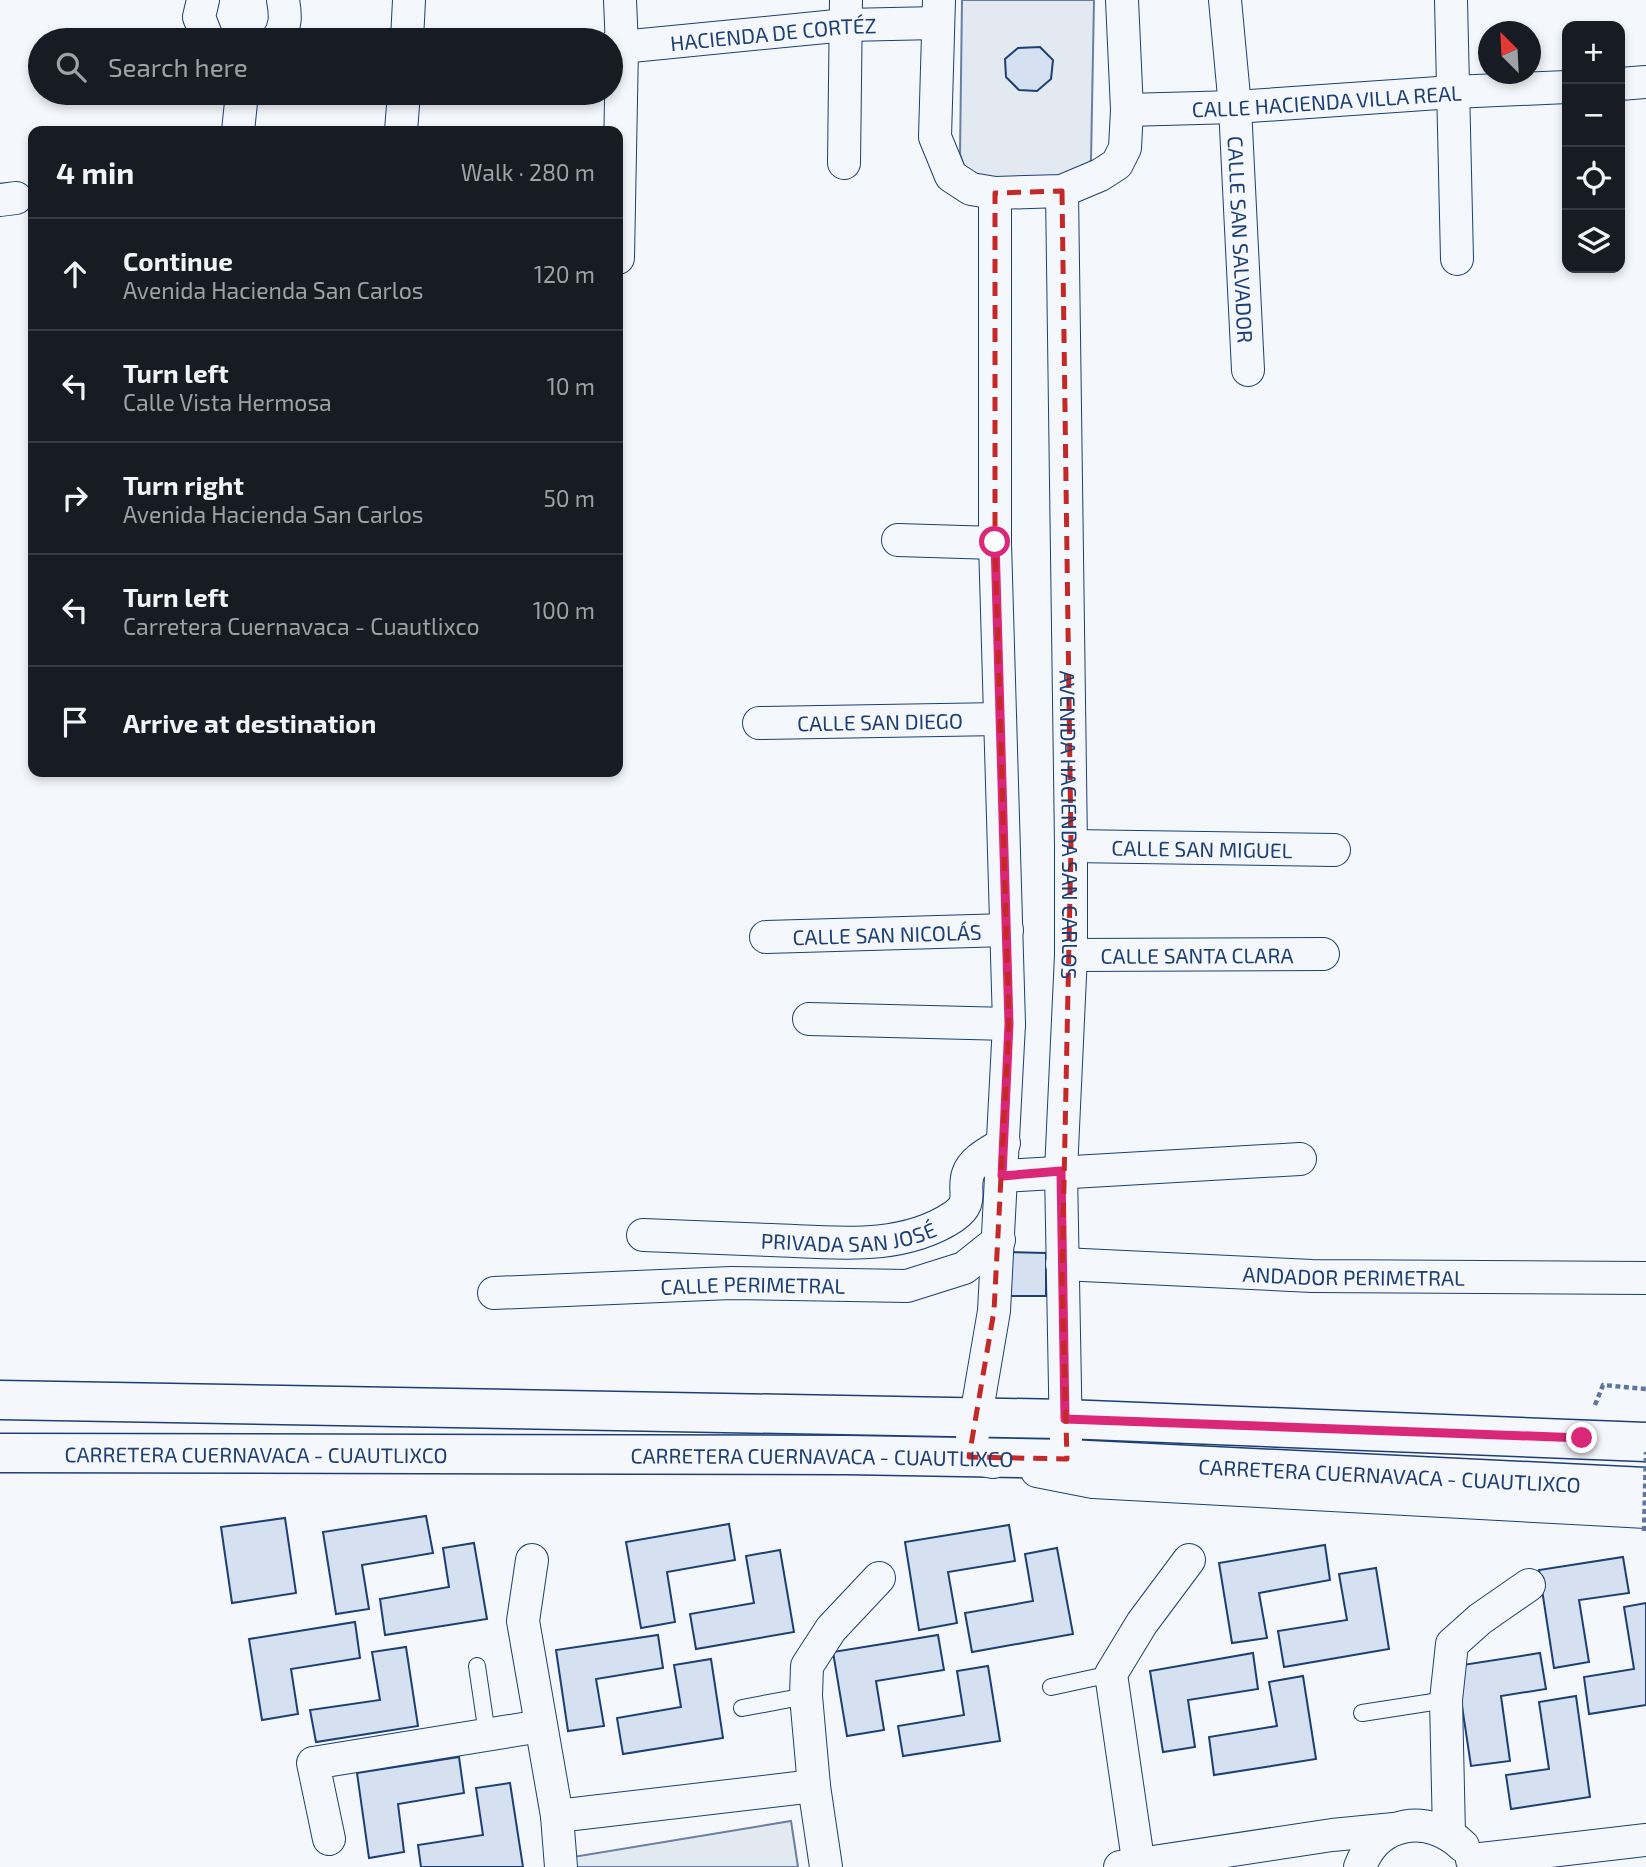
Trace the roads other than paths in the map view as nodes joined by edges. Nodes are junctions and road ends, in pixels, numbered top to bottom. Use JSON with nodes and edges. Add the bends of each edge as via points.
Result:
{"nodes":[{"id":1,"x":203,"y":0,"type":"edge"},
{"id":2,"x":283,"y":0,"type":"edge"},
{"id":3,"x":409,"y":0,"type":"edge"},
{"id":4,"x":620,"y":0,"type":"edge"},
{"id":5,"x":1122,"y":0,"type":"edge"},
{"id":6,"x":1225,"y":0,"type":"edge"},
{"id":7,"x":1451,"y":0,"type":"edge"},
{"id":8,"x":938,"y":11,"type":"edge"},
{"id":9,"x":846,"y":12,"type":"edge"},
{"id":10,"x":203,"y":28,"type":"edge"},
{"id":11,"x":284,"y":28,"type":"edge"},
{"id":12,"x":408,"y":28,"type":"edge"},
{"id":13,"x":618,"y":28,"type":"edge"},
{"id":14,"x":623,"y":47,"type":"edge"},
{"id":15,"x":1646,"y":82,"type":"edge"},
{"id":16,"x":1625,"y":84,"type":"edge"},
{"id":17,"x":1562,"y":88,"type":"edge"},
{"id":18,"x":1452,"y":92,"type":"junction"},
{"id":19,"x":241,"y":105,"type":"edge"},
{"id":20,"x":403,"y":105,"type":"edge"},
{"id":21,"x":617,"y":105,"type":"edge"},
{"id":22,"x":1235,"y":107,"type":"junction"},
{"id":23,"x":1127,"y":110,"type":"junction"},
{"id":24,"x":239,"y":126,"type":"edge"},
{"id":25,"x":401,"y":126,"type":"edge"},
{"id":26,"x":617,"y":126,"type":"edge"},
{"id":27,"x":844,"y":163,"type":"dead end"},
{"id":28,"x":1062,"y":191,"type":"junction"},
{"id":29,"x":995,"y":193,"type":"junction"},
{"id":30,"x":1457,"y":259,"type":"dead end"},
{"id":31,"x":1248,"y":370,"type":"dead end"},
{"id":32,"x":898,"y":540,"type":"dead end"},
{"id":33,"x":995,"y":542,"type":"junction"},
{"id":34,"x":1000,"y":719,"type":"junction"},
{"id":35,"x":759,"y":723,"type":"dead end"},
{"id":36,"x":1071,"y":846,"type":"junction"},
{"id":37,"x":1334,"y":850,"type":"dead end"},
{"id":38,"x":1007,"y":930,"type":"junction"},
{"id":39,"x":766,"y":937,"type":"dead end"},
{"id":40,"x":1323,"y":954,"type":"dead end"},
{"id":41,"x":1070,"y":955,"type":"junction"},
{"id":42,"x":809,"y":1019,"type":"dead end"},
{"id":43,"x":1009,"y":1024,"type":"junction"},
{"id":44,"x":1004,"y":1143,"type":"junction"},
{"id":45,"x":1300,"y":1159,"type":"dead end"},
{"id":46,"x":1061,"y":1171,"type":"junction"},
{"id":47,"x":1002,"y":1176,"type":"junction"},
{"id":48,"x":643,"y":1236,"type":"dead end"},
{"id":49,"x":999,"y":1240,"type":"junction"},
{"id":50,"x":1062,"y":1264,"type":"junction"},
{"id":51,"x":1646,"y":1278,"type":"edge"},
{"id":52,"x":494,"y":1293,"type":"dead end"},
{"id":53,"x":0,"y":1400,"type":"edge"},
{"id":54,"x":976,"y":1419,"type":"junction"},
{"id":55,"x":1065,"y":1419,"type":"junction"},
{"id":56,"x":1646,"y":1442,"type":"edge"},
{"id":57,"x":0,"y":1453,"type":"edge"},
{"id":58,"x":969,"y":1457,"type":"junction"},
{"id":59,"x":1067,"y":1459,"type":"junction"},
{"id":60,"x":1646,"y":1487,"type":"edge"},
{"id":61,"x":1645,"y":1522,"type":"edge"},
{"id":62,"x":532,"y":1560,"type":"dead end"},
{"id":63,"x":1189,"y":1560,"type":"dead end"},
{"id":64,"x":879,"y":1578,"type":"dead end"},
{"id":65,"x":1529,"y":1585,"type":"dead end"},
{"id":66,"x":477,"y":1666,"type":"dead end"},
{"id":67,"x":1111,"y":1674,"type":"junction"},
{"id":68,"x":1051,"y":1687,"type":"dead end"},
{"id":69,"x":806,"y":1696,"type":"junction"},
{"id":70,"x":1446,"y":1700,"type":"junction"},
{"id":71,"x":742,"y":1708,"type":"dead end"},
{"id":72,"x":1362,"y":1713,"type":"dead end"},
{"id":73,"x":541,"y":1726,"type":"junction"},
{"id":74,"x":487,"y":1734,"type":"junction"},
{"id":75,"x":814,"y":1786,"type":"junction"},
{"id":76,"x":556,"y":1816,"type":"junction"},
{"id":77,"x":1394,"y":1829,"type":"junction"},
{"id":78,"x":1449,"y":1833,"type":"junction"},
{"id":79,"x":329,"y":1839,"type":"dead end"},
{"id":80,"x":1646,"y":1840,"type":"edge"},
{"id":81,"x":1473,"y":1864,"type":"edge"},
{"id":82,"x":1132,"y":1866,"type":"edge"},
{"id":83,"x":561,"y":1867,"type":"edge"},
{"id":84,"x":826,"y":1867,"type":"edge"},
{"id":85,"x":1360,"y":1867,"type":"edge"}],
"edges":[{"from":1,"to":10,"type":"street","via":[[199,17]]},
{"from":2,"to":11,"type":"street"},
{"from":3,"to":12,"type":"street"},
{"from":4,"to":13,"type":"street"},
{"from":5,"to":23,"type":"street"},
{"from":6,"to":22,"type":"street","name":"CALLE SAN SALVADOR"},
{"from":7,"to":18,"type":"street"},
{"from":8,"to":9,"type":"street","name":"HACIENDA DE CORTÉZ"},
{"from":8,"to":29,"type":"street","via":[[935,137],[951,176],[971,189]]},
{"from":9,"to":14,"type":"street","name":"HACIENDA DE CORTÉZ"},
{"from":9,"to":27,"type":"street"},
{"from":15,"to":16,"type":"street"},
{"from":17,"to":18,"type":"street","name":"CALLE HACIENDA VILLA REAL"},
{"from":18,"to":22,"type":"street","name":"CALLE HACIENDA VILLA REAL"},
{"from":18,"to":30,"type":"street"},
{"from":19,"to":24,"type":"street"},
{"from":20,"to":25,"type":"street"},
{"from":21,"to":26,"type":"street"},
{"from":22,"to":23,"type":"street","name":"CALLE HACIENDA VILLA REAL"},
{"from":22,"to":31,"type":"street","name":"CALLE SAN SALVADOR"},
{"from":23,"to":28,"type":"street","via":[[1125,148],[1117,164]]},
{"from":28,"to":29,"type":"street"},
{"from":28,"to":36,"type":"street","name":"AVENIDA HACIENDA SAN CARLOS"},
{"from":29,"to":33,"type":"street"},
{"from":32,"to":33,"type":"street"},
{"from":33,"to":34,"type":"street"},
{"from":34,"to":35,"type":"street","name":"CALLE SAN DIEGO"},
{"from":34,"to":38,"type":"street"},
{"from":36,"to":37,"type":"street","name":"CALLE SAN MIGUEL"},
{"from":36,"to":41,"type":"street","name":"AVENIDA HACIENDA SAN CARLOS"},
{"from":38,"to":39,"type":"street","name":"CALLE SAN NICOLÁS"},
{"from":38,"to":43,"type":"street"},
{"from":40,"to":41,"type":"street","name":"CALLE SANTA CLARA"},
{"from":41,"to":46,"type":"street","name":"AVENIDA HACIENDA SAN CARLOS"},
{"from":42,"to":43,"type":"street"},
{"from":43,"to":44,"type":"street"},
{"from":44,"to":47,"type":"street"},
{"from":44,"to":48,"type":"street","name":"PRIVADA SAN JOSÉ","via":[[978,1160],[968,1174],[968,1201],[957,1215],[903,1238],[863,1243]]},
{"from":45,"to":46,"type":"street"},
{"from":46,"to":47,"type":"street"},
{"from":46,"to":50,"type":"street","name":"AVENIDA HACIENDA SAN CARLOS"},
{"from":47,"to":49,"type":"street"},
{"from":49,"to":52,"type":"street","name":"CALLE PERIMETRAL","via":[[964,1268],[906,1286],[731,1283]]},
{"from":49,"to":54,"type":"street","via":[[994,1311]]},
{"from":50,"to":51,"type":"street","name":"ANDADOR PERIMETRAL","via":[[1312,1276]]},
{"from":50,"to":55,"type":"street","name":"AVENIDA HACIENDA SAN CARLOS"},
{"from":53,"to":54,"type":"main road","name":"CARRETERA CUERNAVACA - CUAUTLIXCO"},
{"from":54,"to":55,"type":"main road","name":"CARRETERA CUERNAVACA - CUAUTLIXCO"},
{"from":54,"to":58,"type":"street"},
{"from":55,"to":56,"type":"main road","name":"CARRETERA CUERNAVACA - CUAUTLIXCO"},
{"from":55,"to":59,"type":"street","name":"AVENIDA HACIENDA SAN CARLOS"},
{"from":57,"to":58,"type":"main road","name":"CARRETERA CUERNAVACA - CUAUTLIXCO"},
{"from":58,"to":59,"type":"main road","name":"CARRETERA CUERNAVACA - CUAUTLIXCO"},
{"from":58,"to":61,"type":"street","via":[[1093,1482]]},
{"from":59,"to":60,"type":"main road","name":"CARRETERA CUERNAVACA - CUAUTLIXCO"},
{"from":62,"to":73,"type":"street","via":[[523,1621]]},
{"from":63,"to":67,"type":"street"},
{"from":64,"to":69,"type":"street","via":[[831,1629],[807,1666]]},
{"from":65,"to":70,"type":"street","via":[[1452,1644]]},
{"from":66,"to":74,"type":"lane"},
{"from":67,"to":68,"type":"lane"},
{"from":67,"to":82,"type":"street"},
{"from":69,"to":71,"type":"lane"},
{"from":69,"to":75,"type":"street"},
{"from":70,"to":72,"type":"lane"},
{"from":70,"to":78,"type":"street"},
{"from":73,"to":74,"type":"street"},
{"from":73,"to":76,"type":"street"},
{"from":74,"to":79,"type":"street","via":[[313,1763]]},
{"from":75,"to":76,"type":"street"},
{"from":75,"to":84,"type":"street"},
{"from":76,"to":83,"type":"street"},
{"from":77,"to":78,"type":"street","via":[[1422,1825]]},
{"from":77,"to":82,"type":"street"},
{"from":77,"to":85,"type":"street","via":[[1377,1840]]},
{"from":78,"to":81,"type":"street"},
{"from":80,"to":81,"type":"street"}]}
